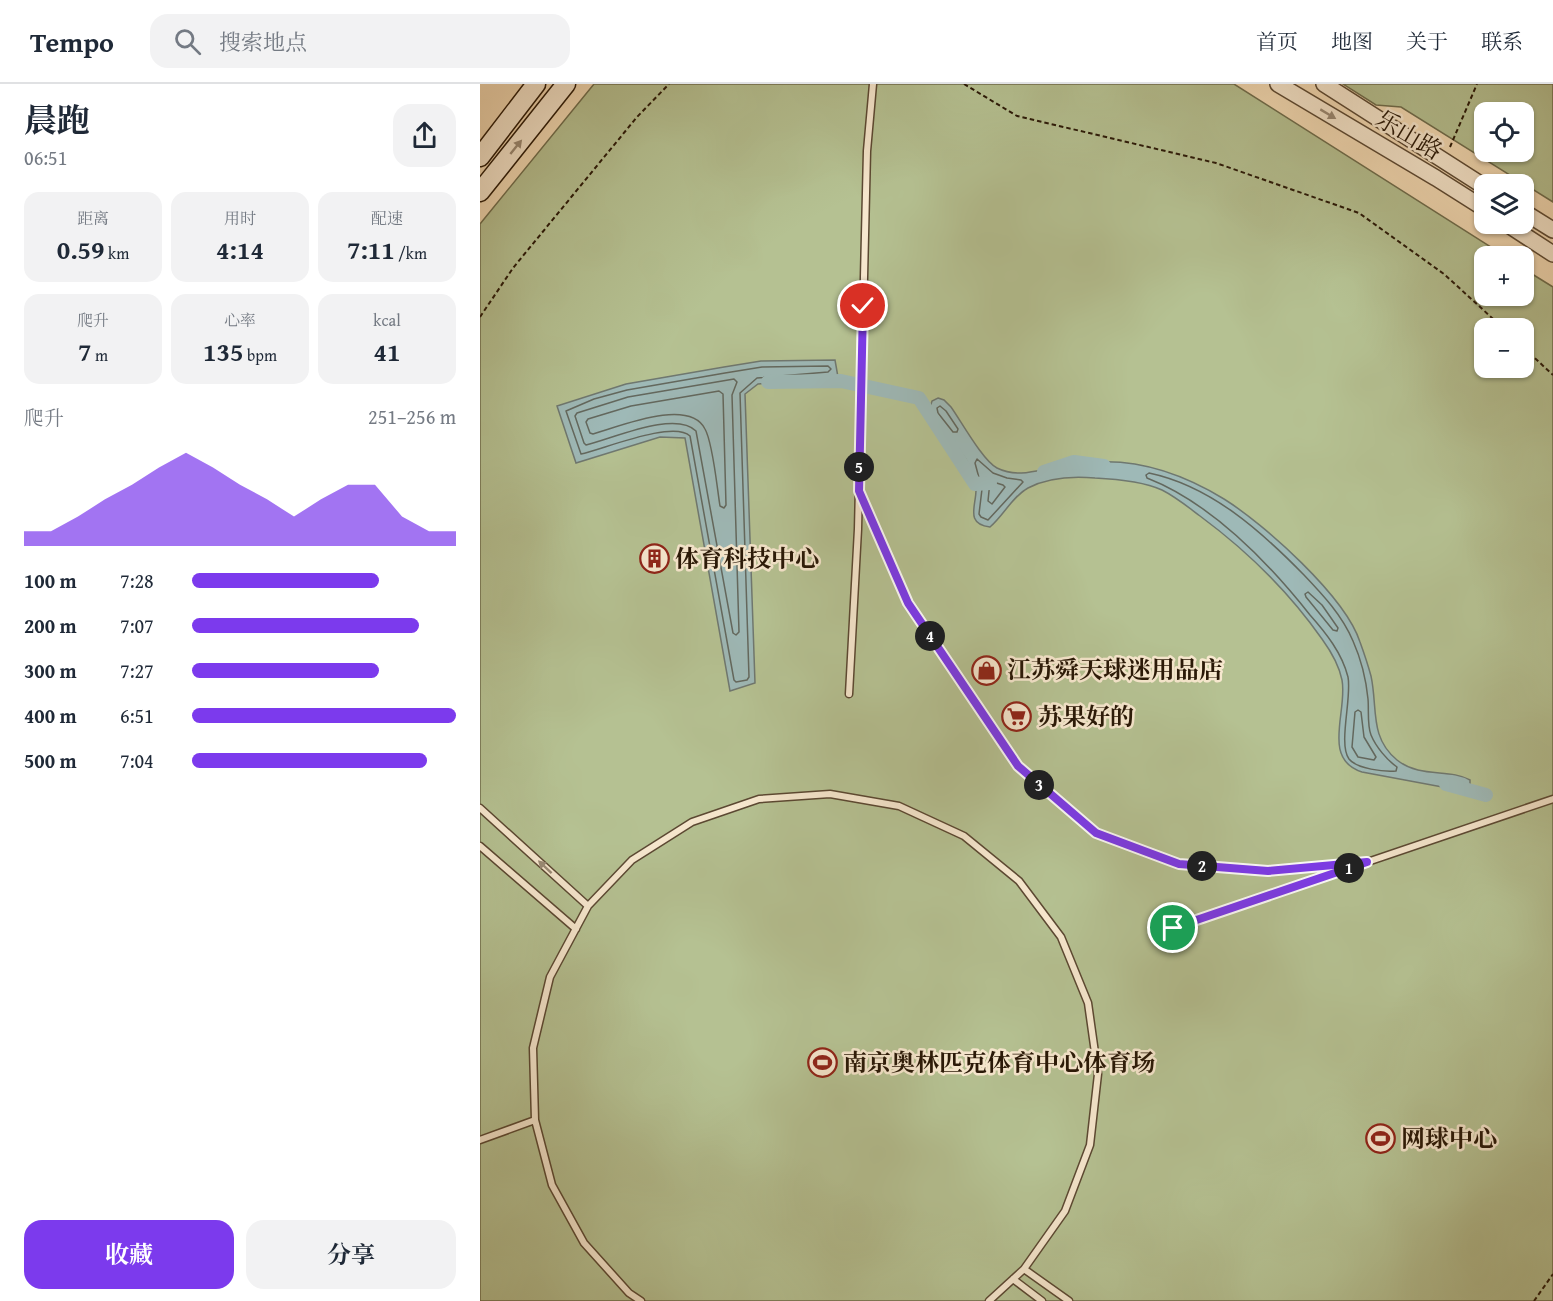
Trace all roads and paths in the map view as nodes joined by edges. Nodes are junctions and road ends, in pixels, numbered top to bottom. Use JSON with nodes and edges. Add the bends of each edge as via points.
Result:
{"nodes":[{"id":1,"x":536,"y":84,"type":"edge"},
{"id":2,"x":566,"y":84,"type":"edge"},
{"id":3,"x":669,"y":84,"type":"edge"},
{"id":4,"x":873,"y":84,"type":"edge"},
{"id":5,"x":964,"y":84,"type":"edge"},
{"id":6,"x":1278,"y":84,"type":"edge"},
{"id":7,"x":1324,"y":84,"type":"edge"},
{"id":8,"x":1477,"y":84,"type":"edge"},
{"id":9,"x":480,"y":157,"type":"edge"},
{"id":10,"x":1444,"y":161,"type":"junction"},
{"id":11,"x":1474,"y":180,"type":"edge"},
{"id":12,"x":480,"y":192,"type":"edge"},
{"id":13,"x":1474,"y":202,"type":"edge"},
{"id":14,"x":1534,"y":218,"type":"edge"},
{"id":15,"x":1553,"y":230,"type":"edge"},
{"id":16,"x":1522,"y":234,"type":"edge"},
{"id":17,"x":1553,"y":254,"type":"edge"},
{"id":18,"x":480,"y":317,"type":"edge"},
{"id":19,"x":1492,"y":318,"type":"edge"},
{"id":20,"x":1534,"y":357,"type":"edge"},
{"id":21,"x":1553,"y":375,"type":"edge"},
{"id":22,"x":859,"y":491,"type":"junction"},
{"id":23,"x":849,"y":694,"type":"dead end"},
{"id":24,"x":1553,"y":799,"type":"edge"},
{"id":25,"x":480,"y":808,"type":"edge"},
{"id":26,"x":480,"y":846,"type":"edge"},
{"id":27,"x":1367,"y":862,"type":"junction"},
{"id":28,"x":588,"y":906,"type":"junction"},
{"id":29,"x":1173,"y":928,"type":"dead end"},
{"id":30,"x":576,"y":929,"type":"junction"},
{"id":31,"x":535,"y":1120,"type":"junction"},
{"id":32,"x":480,"y":1140,"type":"edge"},
{"id":33,"x":1024,"y":1269,"type":"junction"},
{"id":34,"x":1553,"y":1274,"type":"edge"},
{"id":35,"x":1013,"y":1279,"type":"junction"},
{"id":36,"x":641,"y":1301,"type":"edge"},
{"id":37,"x":989,"y":1301,"type":"edge"},
{"id":38,"x":1042,"y":1301,"type":"edge"},
{"id":39,"x":1069,"y":1301,"type":"edge"},
{"id":40,"x":1534,"y":1301,"type":"edge"}],
"edges":[{"from":1,"to":9,"type":"main road"},
{"from":12,"to":2,"type":"main road","one_way":true},
{"from":3,"to":18,"type":"path","via":[[637,117],[520,260]]},
{"from":4,"to":22,"type":"lane","via":[[867,151]]},
{"from":5,"to":19,"type":"path","via":[[1017,116],[1216,163],[1359,213],[1444,274]]},
{"from":6,"to":13,"type":"street","name":"乐山路","one_way":true},
{"from":7,"to":10,"type":"street","name":"乐山路"},
{"from":8,"to":10,"type":"path"},
{"from":10,"to":11,"type":"street","name":"乐山路"},
{"from":14,"to":15,"type":"street"},
{"from":16,"to":17,"type":"street"},
{"from":20,"to":21,"type":"path"},
{"from":22,"to":23,"type":"lane"},
{"from":22,"to":27,"type":"lane","via":[[908,603],[1018,766],[1096,833],[1179,864],[1268,871]]},
{"from":24,"to":27,"type":"lane"},
{"from":28,"to":25,"type":"lane","one_way":true},
{"from":26,"to":30,"type":"lane"},
{"from":27,"to":29,"type":"lane"},
{"from":28,"to":30,"type":"lane"},
{"from":28,"to":33,"type":"lane","via":[[633,860],[692,822],[759,799],[830,794],[899,806],[932,821],[964,836],[1019,880],[1066,948],[1088,1003],[1098,1074],[1090,1145],[1065,1211]]},
{"from":30,"to":31,"type":"lane","via":[[550,977],[533,1048]]},
{"from":31,"to":32,"type":"lane"},
{"from":31,"to":36,"type":"lane","via":[[552,1185],[584,1243]]},
{"from":33,"to":35,"type":"lane"},
{"from":33,"to":39,"type":"lane"},
{"from":34,"to":40,"type":"path"},
{"from":35,"to":37,"type":"lane"},
{"from":35,"to":38,"type":"lane"}]}
